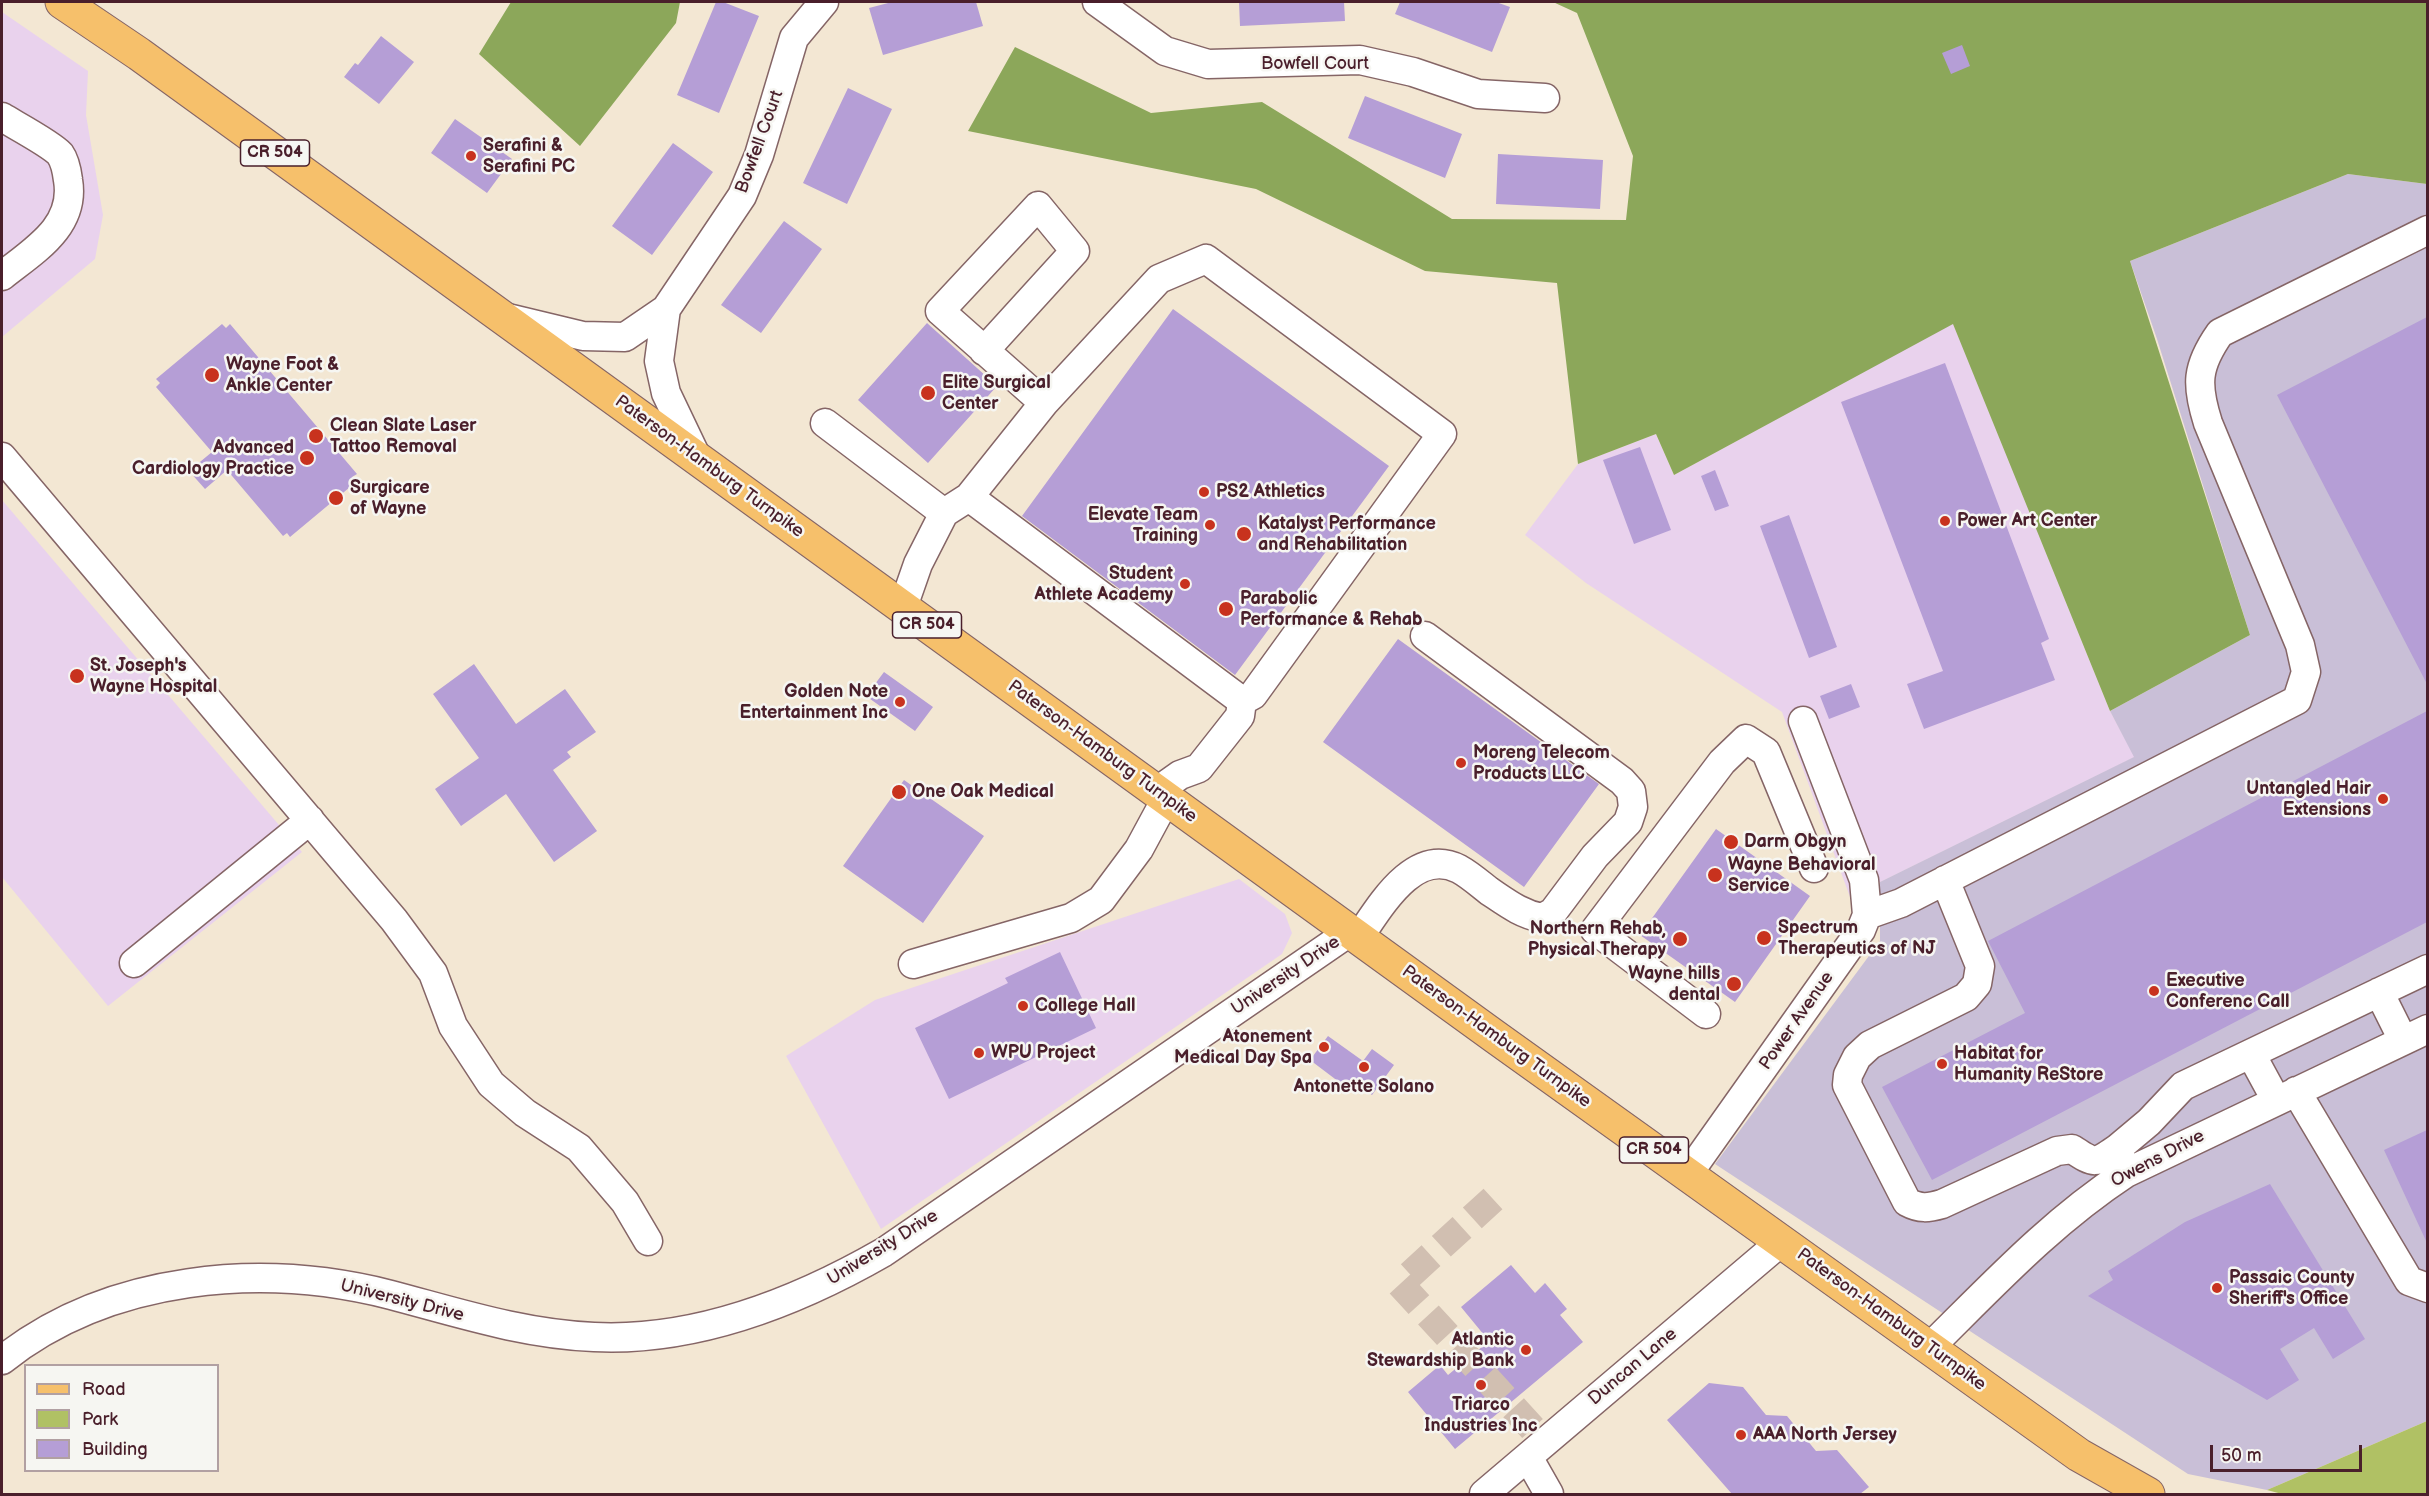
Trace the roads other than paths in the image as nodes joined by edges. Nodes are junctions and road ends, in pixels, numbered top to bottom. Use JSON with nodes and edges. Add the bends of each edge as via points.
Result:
{"nodes":[{"id":1,"x":62,"y":2,"type":"edge"},
{"id":2,"x":824,"y":2,"type":"edge"},
{"id":3,"x":1097,"y":2,"type":"edge"},
{"id":4,"x":1545,"y":98,"type":"dead end"},
{"id":5,"x":2,"y":117,"type":"edge"},
{"id":6,"x":2427,"y":230,"type":"edge"},
{"id":7,"x":2,"y":276,"type":"edge"},
{"id":8,"x":666,"y":309,"type":"junction"},
{"id":9,"x":501,"y":316,"type":"junction"},
{"id":10,"x":984,"y":351,"type":"junction"},
{"id":11,"x":1044,"y":403,"type":"junction"},
{"id":12,"x":825,"y":423,"type":"dead end"},
{"id":13,"x":2,"y":457,"type":"edge"},
{"id":14,"x":697,"y":458,"type":"junction"},
{"id":15,"x":969,"y":497,"type":"junction"},
{"id":16,"x":944,"y":513,"type":"junction"},
{"id":17,"x":903,"y":607,"type":"junction"},
{"id":18,"x":1425,"y":636,"type":"dead end"},
{"id":19,"x":1242,"y":701,"type":"junction"},
{"id":20,"x":1803,"y":721,"type":"dead end"},
{"id":21,"x":1161,"y":795,"type":"junction"},
{"id":22,"x":309,"y":820,"type":"junction"},
{"id":23,"x":1814,"y":868,"type":"dead end"},
{"id":24,"x":1945,"y":880,"type":"junction"},
{"id":25,"x":1867,"y":915,"type":"junction"},
{"id":26,"x":1355,"y":934,"type":"junction"},
{"id":27,"x":134,"y":963,"type":"dead end"},
{"id":28,"x":913,"y":964,"type":"dead end"},
{"id":29,"x":2427,"y":969,"type":"edge"},
{"id":30,"x":2379,"y":992,"type":"junction"},
{"id":31,"x":1706,"y":1014,"type":"dead end"},
{"id":32,"x":2415,"y":1034,"type":"edge"},
{"id":33,"x":2251,"y":1054,"type":"junction"},
{"id":34,"x":2286,"y":1096,"type":"junction"},
{"id":35,"x":2122,"y":1161,"type":"junction"},
{"id":36,"x":1688,"y":1174,"type":"junction"},
{"id":37,"x":648,"y":1241,"type":"dead end"},
{"id":38,"x":1782,"y":1241,"type":"junction"},
{"id":39,"x":2427,"y":1288,"type":"edge"},
{"id":40,"x":1929,"y":1348,"type":"junction"},
{"id":41,"x":2,"y":1360,"type":"edge"},
{"id":42,"x":1528,"y":1457,"type":"junction"},
{"id":43,"x":1484,"y":1494,"type":"edge"},
{"id":44,"x":1549,"y":1494,"type":"edge"},
{"id":45,"x":2148,"y":1494,"type":"edge"}],
"edges":[{"from":1,"to":9,"type":"main road","name":"Paterson-Hamburg Turnpike","number":"CR 504"},
{"from":2,"to":8,"type":"street","name":"Bowfell Court","via":[[794,38],[759,155],[742,196]]},
{"from":3,"to":4,"type":"street","name":"Bowfell Court","via":[[1165,51],[1208,64],[1360,60],[1413,72],[1478,94]]},
{"from":5,"to":7,"type":"street","via":[[59,154],[70,192],[66,214],[51,237]]},
{"from":6,"to":24,"type":"street","via":[[2220,333],[2200,375],[2199,395],[2208,423],[2300,645],[2306,672],[2297,700]]},
{"from":8,"to":9,"type":"street","name":"Bowfell Court","via":[[625,337],[583,336]]},
{"from":8,"to":14,"type":"street","name":"Bowfell Court","via":[[659,361],[666,393]]},
{"from":9,"to":14,"type":"main road","name":"Paterson-Hamburg Turnpike","number":"CR 504"},
{"from":10,"to":10,"type":"street","via":[[940,311],[1038,206],[1075,251]]},
{"from":10,"to":11,"type":"street"},
{"from":11,"to":15,"type":"street"},
{"from":11,"to":19,"type":"street","via":[[1159,279],[1206,259],[1442,434],[1253,695]]},
{"from":12,"to":16,"type":"street"},
{"from":13,"to":22,"type":"street"},
{"from":14,"to":17,"type":"main road","name":"Paterson-Hamburg Turnpike","number":"CR 504"},
{"from":15,"to":16,"type":"street"},
{"from":15,"to":19,"type":"street"},
{"from":16,"to":17,"type":"street","via":[[918,564]]},
{"from":17,"to":21,"type":"main road","name":"Paterson-Hamburg Turnpike","number":"CR 504"},
{"from":18,"to":26,"type":"street","via":[[1622,781],[1631,791],[1633,807],[1628,822],[1595,856],[1553,912],[1542,918],[1523,914],[1458,869],[1439,864],[1418,868]]},
{"from":19,"to":21,"type":"street","via":[[1240,716],[1199,768],[1180,775]]},
{"from":20,"to":25,"type":"street","via":[[1864,880]]},
{"from":21,"to":26,"type":"main road","name":"Paterson-Hamburg Turnpike","number":"CR 504"},
{"from":21,"to":28,"type":"street","via":[[1139,849],[1101,900],[1071,918]]},
{"from":22,"to":27,"type":"street"},
{"from":22,"to":37,"type":"street","via":[[394,920],[433,973],[453,1026],[491,1084],[525,1113],[579,1148],[625,1202]]},
{"from":23,"to":31,"type":"street","via":[[1766,752],[1746,739],[1722,762],[1595,930]]},
{"from":24,"to":25,"type":"street"},
{"from":24,"to":35,"type":"street","via":[[1980,966],[1977,984],[1966,997],[1870,1045],[1848,1075],[1847,1085],[1907,1202],[1917,1208],[1942,1204],[2057,1151],[2072,1149],[2093,1162]]},
{"from":25,"to":36,"type":"street","name":"Power Avenue","via":[[1857,936]]},
{"from":26,"to":36,"type":"main road","name":"Paterson-Hamburg Turnpike","number":"CR 504"},
{"from":26,"to":41,"type":"street","name":"University Drive","via":[[884,1252],[839,1278],[742,1316],[645,1336],[597,1338],[515,1329],[330,1283],[243,1278],[192,1282],[111,1302],[55,1327]]},
{"from":29,"to":30,"type":"street"},
{"from":30,"to":32,"type":"street"},
{"from":30,"to":33,"type":"street"},
{"from":32,"to":34,"type":"street","name":"Owens Drive"},
{"from":33,"to":34,"type":"street"},
{"from":33,"to":35,"type":"street","via":[[2183,1086],[2149,1122]]},
{"from":34,"to":35,"type":"street","name":"Owens Drive"},
{"from":34,"to":39,"type":"street","via":[[2409,1281]]},
{"from":35,"to":40,"type":"street","name":"Owens Drive"},
{"from":36,"to":38,"type":"main road","name":"Paterson-Hamburg Turnpike","number":"CR 504"},
{"from":38,"to":40,"type":"main road","name":"Paterson-Hamburg Turnpike","number":"CR 504"},
{"from":38,"to":42,"type":"street","name":"Duncan Lane"},
{"from":40,"to":45,"type":"main road","name":"Paterson-Hamburg Turnpike","number":"CR 504","via":[[2079,1455]]},
{"from":42,"to":43,"type":"street","name":"Duncan Lane"},
{"from":42,"to":44,"type":"street"}]}
